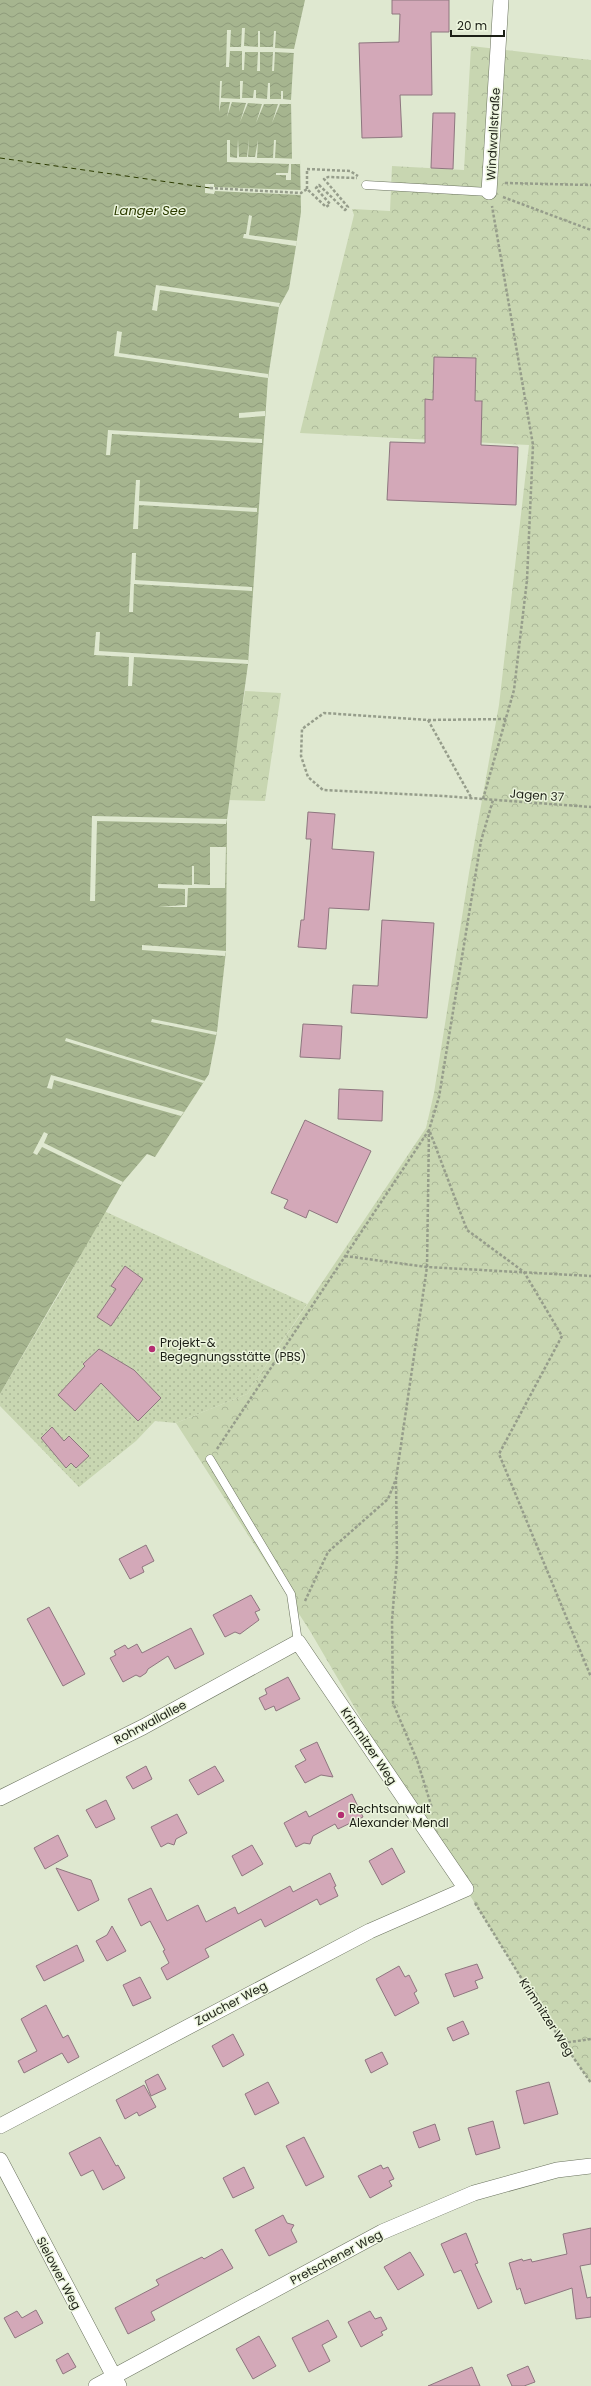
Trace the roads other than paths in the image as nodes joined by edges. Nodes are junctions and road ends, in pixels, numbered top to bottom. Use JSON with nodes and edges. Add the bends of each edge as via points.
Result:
{"nodes":[{"id":1,"x":501,"y":0,"type":"edge"},
{"id":2,"x":366,"y":185,"type":"dead end"},
{"id":3,"x":490,"y":187,"type":"joint"},
{"id":4,"x":210,"y":1459,"type":"road end"},
{"id":5,"x":298,"y":1642,"type":"junction"},
{"id":6,"x":0,"y":1798,"type":"edge"},
{"id":7,"x":466,"y":1889,"type":"joint"},
{"id":8,"x":0,"y":2126,"type":"edge"},
{"id":9,"x":0,"y":2160,"type":"edge"},
{"id":10,"x":591,"y":2166,"type":"edge"},
{"id":11,"x":116,"y":2381,"type":"edge"},
{"id":12,"x":96,"y":2386,"type":"edge"}],
"edges":[{"from":1,"to":3,"type":"street","name":"Windwallstraße"},
{"from":2,"to":3,"type":"lane","name":"Windwallstraße"},
{"from":4,"to":5,"type":"lane","name":"Krimnitzer Weg","via":[[291,1594]]},
{"from":5,"to":6,"type":"street","name":"Rohrwallallee","via":[[143,1727]]},
{"from":5,"to":7,"type":"street","name":"Krimnitzer Weg"},
{"from":7,"to":8,"type":"street","name":"Zaucher Weg","via":[[337,1948]]},
{"from":9,"to":11,"type":"street","name":"Sielower Weg"},
{"from":10,"to":11,"type":"street","name":"Pretschener Weg","via":[[557,2170],[503,2184],[428,2211],[382,2232]]},
{"from":11,"to":12,"type":"street","name":"Pretschener Weg"}]}
